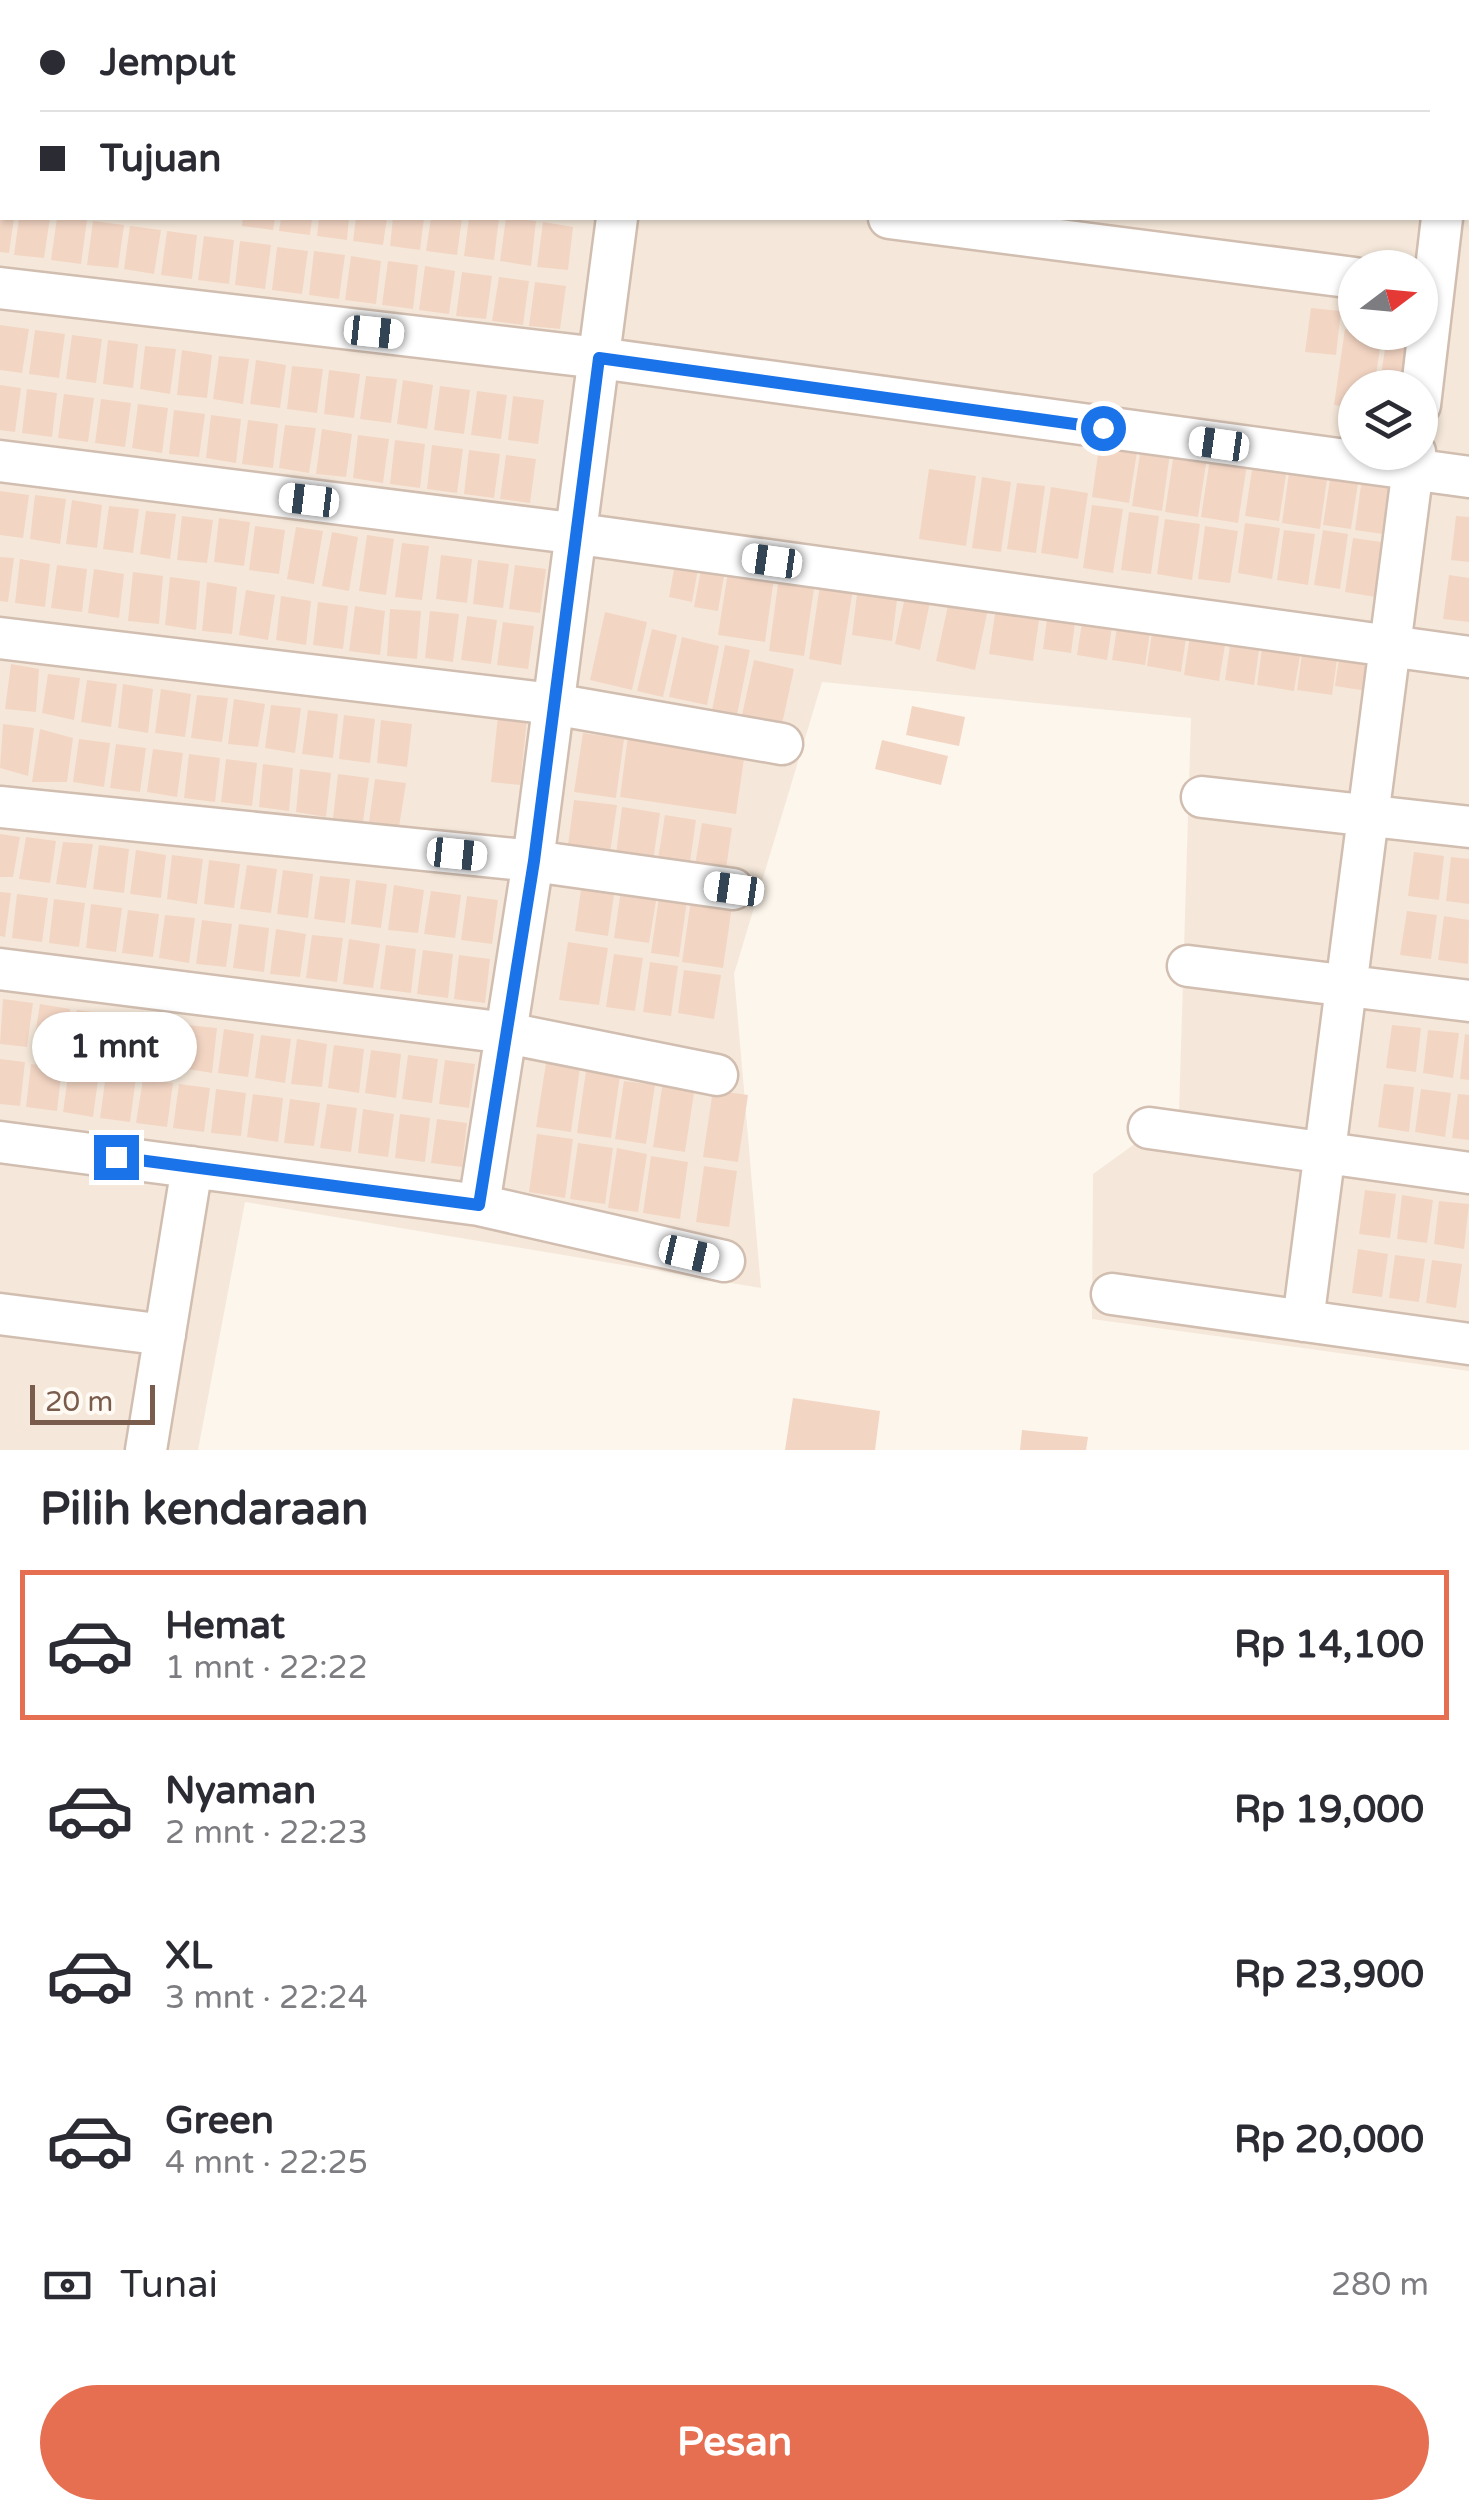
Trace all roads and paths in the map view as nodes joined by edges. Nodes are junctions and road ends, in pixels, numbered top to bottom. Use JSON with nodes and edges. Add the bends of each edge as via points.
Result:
{"nodes":[{"id":1,"x":617,"y":220,"type":"edge"},
{"id":2,"x":905,"y":220,"type":"edge"},
{"id":3,"x":1442,"y":220,"type":"edge"},
{"id":4,"x":1338,"y":276,"type":"edge"},
{"id":5,"x":0,"y":288,"type":"edge"},
{"id":6,"x":1440,"y":290,"type":"edge"},
{"id":7,"x":599,"y":358,"type":"junction"},
{"id":8,"x":1426,"y":370,"type":"edge"},
{"id":9,"x":1338,"y":451,"type":"edge"},
{"id":10,"x":0,"y":461,"type":"edge"},
{"id":11,"x":1438,"y":468,"type":"edge"},
{"id":12,"x":1413,"y":470,"type":"edge"},
{"id":13,"x":1469,"y":477,"type":"edge"},
{"id":14,"x":579,"y":534,"type":"junction"},
{"id":15,"x":0,"y":638,"type":"edge"},
{"id":16,"x":1388,"y":646,"type":"junction"},
{"id":17,"x":1469,"y":657,"type":"edge"},
{"id":18,"x":553,"y":704,"type":"junction"},
{"id":19,"x":782,"y":744,"type":"dead end"},
{"id":20,"x":1202,"y":796,"type":"dead end"},
{"id":21,"x":0,"y":807,"type":"edge"},
{"id":22,"x":1367,"y":814,"type":"junction"},
{"id":23,"x":1469,"y":827,"type":"edge"},
{"id":24,"x":534,"y":861,"type":"junction"},
{"id":25,"x":734,"y":889,"type":"dead end"},
{"id":26,"x":1188,"y":966,"type":"dead end"},
{"id":27,"x":0,"y":969,"type":"edge"},
{"id":28,"x":1348,"y":984,"type":"junction"},
{"id":29,"x":1469,"y":1001,"type":"edge"},
{"id":30,"x":507,"y":1033,"type":"junction"},
{"id":31,"x":718,"y":1075,"type":"dead end"},
{"id":32,"x":1149,"y":1128,"type":"dead end"},
{"id":33,"x":0,"y":1142,"type":"edge"},
{"id":34,"x":1324,"y":1154,"type":"junction"},
{"id":35,"x":192,"y":1167,"type":"junction"},
{"id":36,"x":1469,"y":1172,"type":"edge"},
{"id":37,"x":479,"y":1205,"type":"junction"},
{"id":38,"x":724,"y":1262,"type":"dead end"},
{"id":39,"x":1112,"y":1294,"type":"dead end"},
{"id":40,"x":0,"y":1314,"type":"edge"},
{"id":41,"x":1302,"y":1321,"type":"junction"},
{"id":42,"x":165,"y":1335,"type":"junction"},
{"id":43,"x":1469,"y":1344,"type":"edge"},
{"id":44,"x":146,"y":1450,"type":"edge"}],
"edges":[{"from":1,"to":7,"type":"street"},
{"from":2,"to":4,"type":"street"},
{"from":3,"to":6,"type":"street"},
{"from":5,"to":7,"type":"street"},
{"from":6,"to":8,"type":"street"},
{"from":7,"to":9,"type":"street"},
{"from":7,"to":14,"type":"street"},
{"from":10,"to":14,"type":"street"},
{"from":11,"to":13,"type":"street"},
{"from":12,"to":16,"type":"street"},
{"from":14,"to":16,"type":"street"},
{"from":14,"to":18,"type":"street"},
{"from":15,"to":18,"type":"street"},
{"from":16,"to":17,"type":"street"},
{"from":16,"to":22,"type":"street"},
{"from":18,"to":19,"type":"street"},
{"from":18,"to":24,"type":"street"},
{"from":20,"to":22,"type":"street"},
{"from":21,"to":24,"type":"street"},
{"from":22,"to":23,"type":"street"},
{"from":22,"to":28,"type":"street"},
{"from":24,"to":25,"type":"street"},
{"from":24,"to":30,"type":"street"},
{"from":26,"to":28,"type":"street"},
{"from":27,"to":30,"type":"street"},
{"from":28,"to":29,"type":"street"},
{"from":28,"to":34,"type":"street"},
{"from":30,"to":31,"type":"street"},
{"from":30,"to":37,"type":"street"},
{"from":32,"to":34,"type":"street"},
{"from":33,"to":35,"type":"street"},
{"from":34,"to":36,"type":"street"},
{"from":34,"to":41,"type":"street"},
{"from":35,"to":37,"type":"street"},
{"from":35,"to":42,"type":"street"},
{"from":37,"to":38,"type":"street"},
{"from":39,"to":41,"type":"street"},
{"from":40,"to":42,"type":"street"},
{"from":41,"to":43,"type":"street"},
{"from":42,"to":44,"type":"street"}]}
